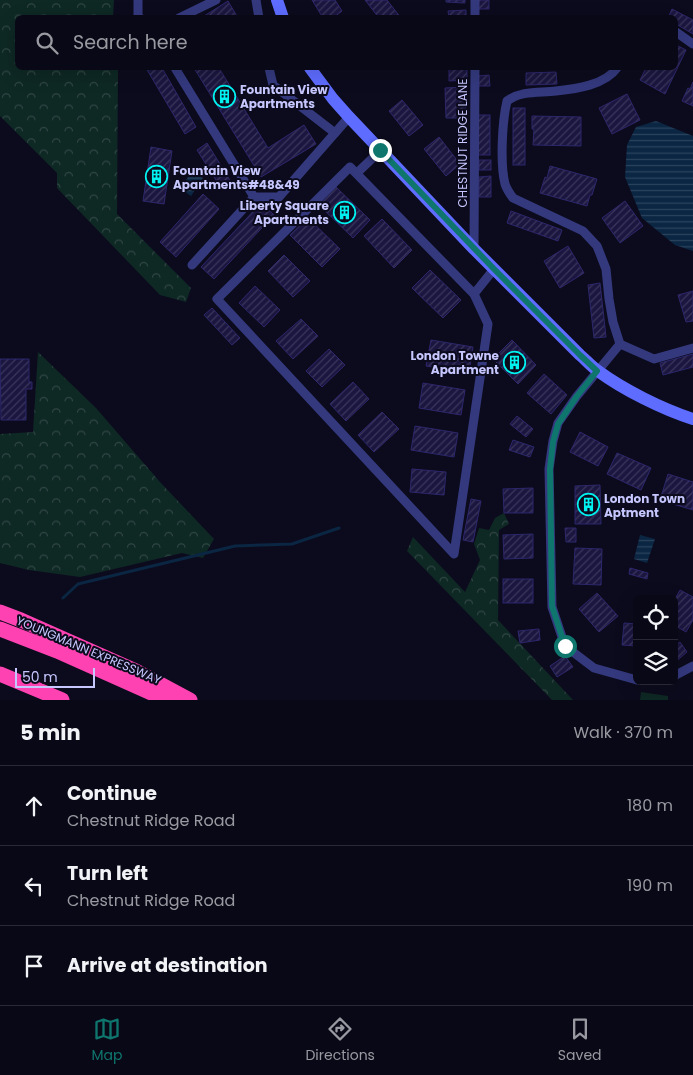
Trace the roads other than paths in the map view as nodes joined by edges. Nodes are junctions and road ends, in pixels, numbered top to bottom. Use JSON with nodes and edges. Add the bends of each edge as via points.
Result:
{"nodes":[{"id":1,"x":138,"y":0,"type":"edge"},
{"id":2,"x":216,"y":0,"type":"edge"},
{"id":3,"x":256,"y":0,"type":"edge"},
{"id":4,"x":277,"y":0,"type":"edge"},
{"id":5,"x":475,"y":0,"type":"edge"},
{"id":6,"x":138,"y":15,"type":"edge"},
{"id":7,"x":185,"y":15,"type":"edge"},
{"id":8,"x":259,"y":15,"type":"edge"},
{"id":9,"x":282,"y":15,"type":"edge"},
{"id":10,"x":475,"y":15,"type":"edge"},
{"id":11,"x":678,"y":33,"type":"edge"},
{"id":12,"x":693,"y":44,"type":"edge"},
{"id":13,"x":176,"y":70,"type":"edge"},
{"id":14,"x":269,"y":70,"type":"edge"},
{"id":15,"x":311,"y":70,"type":"edge"},
{"id":16,"x":475,"y":70,"type":"edge"},
{"id":17,"x":615,"y":70,"type":"edge"},
{"id":18,"x":348,"y":117,"type":"junction"},
{"id":19,"x":335,"y":133,"type":"junction"},
{"id":20,"x":380,"y":150,"type":"junction"},
{"id":21,"x":357,"y":174,"type":"junction"},
{"id":22,"x":254,"y":197,"type":"junction"},
{"id":23,"x":474,"y":249,"type":"junction"},
{"id":24,"x":192,"y":265,"type":"dead end"},
{"id":25,"x":494,"y":269,"type":"junction"},
{"id":26,"x":474,"y":294,"type":"junction"},
{"id":27,"x":620,"y":344,"type":"junction"},
{"id":28,"x":693,"y":348,"type":"edge"},
{"id":29,"x":597,"y":371,"type":"junction"},
{"id":30,"x":693,"y":419,"type":"edge"},
{"id":31,"x":0,"y":612,"type":"edge"},
{"id":32,"x":0,"y":629,"type":"edge"},
{"id":33,"x":693,"y":666,"type":"edge"},
{"id":34,"x":0,"y":674,"type":"edge"},
{"id":35,"x":678,"y":674,"type":"edge"},
{"id":36,"x":633,"y":679,"type":"edge"},
{"id":37,"x":62,"y":700,"type":"edge"},
{"id":38,"x":167,"y":700,"type":"edge"},
{"id":39,"x":190,"y":700,"type":"edge"}],
"edges":[{"from":1,"to":6,"type":"street"},
{"from":2,"to":7,"type":"street"},
{"from":3,"to":8,"type":"street"},
{"from":4,"to":9,"type":"street"},
{"from":5,"to":10,"type":"street"},
{"from":11,"to":12,"type":"street"},
{"from":13,"to":22,"type":"street"},
{"from":14,"to":19,"type":"street","via":[[273,85]]},
{"from":15,"to":18,"type":"street"},
{"from":16,"to":23,"type":"street","name":"CHESTNUT RIDGE LANE"},
{"from":17,"to":27,"type":"street","via":[[590,85],[526,93],[507,101],[503,162],[505,185],[514,198],[583,231],[597,246],[606,269],[610,306]]},
{"from":18,"to":19,"type":"street"},
{"from":18,"to":20,"type":"street"},
{"from":19,"to":22,"type":"street","via":[[279,197]]},
{"from":20,"to":21,"type":"street"},
{"from":20,"to":23,"type":"street"},
{"from":21,"to":26,"type":"street"},
{"from":21,"to":26,"type":"street","via":[[350,167],[217,299],[454,554],[488,324]]},
{"from":22,"to":24,"type":"street"},
{"from":23,"to":25,"type":"street"},
{"from":25,"to":26,"type":"street"},
{"from":25,"to":29,"type":"street"},
{"from":27,"to":28,"type":"street","via":[[654,359]]},
{"from":27,"to":29,"type":"street"},
{"from":29,"to":30,"type":"street","via":[[637,395]]},
{"from":29,"to":36,"type":"street","via":[[558,424],[553,442],[550,469],[552,606],[565,646],[594,668]]},
{"from":31,"to":39,"type":"highway","via":[[136,671]]},
{"from":32,"to":38,"type":"highway","name":"YOUNGMANN EXPRESSWAY"},
{"from":33,"to":35,"type":"street"},
{"from":34,"to":37,"type":"highway"}]}
